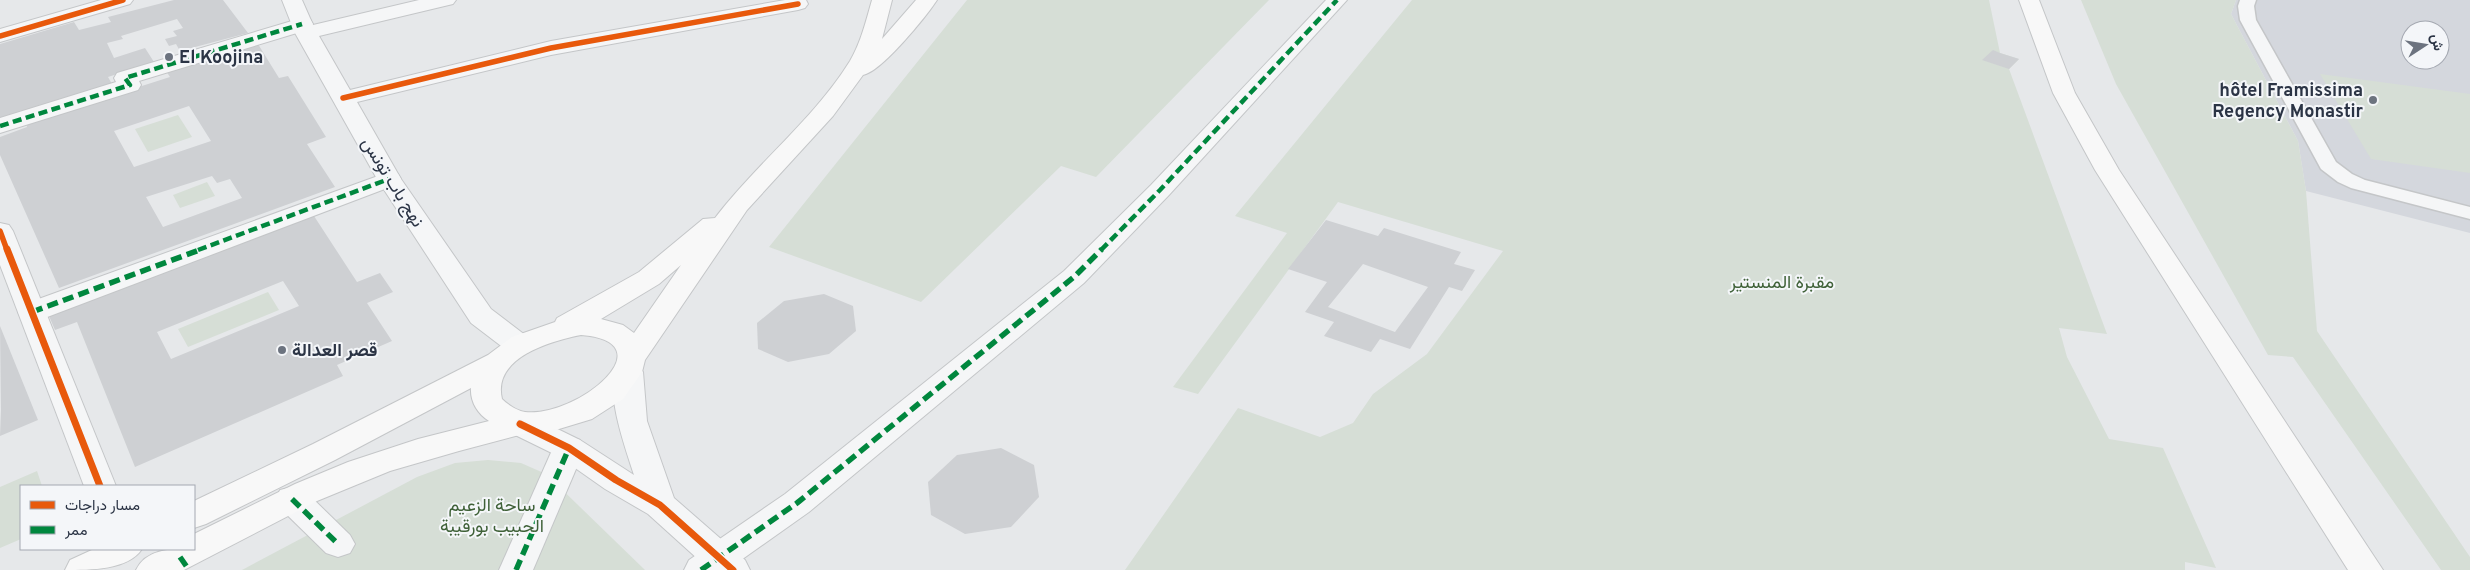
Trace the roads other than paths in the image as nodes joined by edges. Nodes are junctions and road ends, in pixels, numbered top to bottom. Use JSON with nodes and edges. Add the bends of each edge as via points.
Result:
{"nodes":[{"id":1,"x":123,"y":0,"type":"edge"},
{"id":2,"x":292,"y":0,"type":"edge"},
{"id":3,"x":446,"y":0,"type":"edge"},
{"id":4,"x":882,"y":0,"type":"edge"},
{"id":5,"x":927,"y":0,"type":"edge"},
{"id":6,"x":1337,"y":0,"type":"edge"},
{"id":7,"x":2029,"y":0,"type":"edge"},
{"id":8,"x":2248,"y":0,"type":"edge"},
{"id":9,"x":798,"y":4,"type":"dead end"},
{"id":10,"x":304,"y":28,"type":"junction"},
{"id":11,"x":0,"y":36,"type":"edge"},
{"id":12,"x":849,"y":80,"type":"junction"},
{"id":13,"x":344,"y":98,"type":"junction"},
{"id":14,"x":0,"y":126,"type":"edge"},
{"id":15,"x":389,"y":179,"type":"junction"},
{"id":16,"x":739,"y":204,"type":"junction"},
{"id":17,"x":2470,"y":213,"type":"edge"},
{"id":18,"x":0,"y":231,"type":"edge"},
{"id":19,"x":32,"y":312,"type":"junction"},
{"id":20,"x":558,"y":329,"type":"junction"},
{"id":21,"x":508,"y":354,"type":"junction"},
{"id":22,"x":630,"y":365,"type":"junction"},
{"id":23,"x":520,"y":424,"type":"junction"},
{"id":24,"x":569,"y":448,"type":"junction"},
{"id":25,"x":100,"y":485,"type":"edge"},
{"id":26,"x":292,"y":499,"type":"junction"},
{"id":27,"x":660,"y":505,"type":"junction"},
{"id":28,"x":195,"y":514,"type":"edge"},
{"id":29,"x":338,"y":544,"type":"dead end"},
{"id":30,"x":123,"y":550,"type":"edge"},
{"id":31,"x":174,"y":566,"type":"edge"},
{"id":32,"x":717,"y":566,"type":"edge"},
{"id":33,"x":82,"y":570,"type":"edge"},
{"id":34,"x":516,"y":570,"type":"edge"},
{"id":35,"x":2366,"y":570,"type":"edge"}],
"edges":[{"from":1,"to":11,"type":"street"},
{"from":2,"to":10,"type":"street","name":"نهج باب تونس"},
{"from":3,"to":10,"type":"street"},
{"from":4,"to":12,"type":"main road","via":[[865,54]]},
{"from":5,"to":12,"type":"main road","via":[[890,43]]},
{"from":6,"to":32,"type":"street","via":[[1074,277]]},
{"from":7,"to":35,"type":"main road","via":[[2064,93],[2107,170]]},
{"from":8,"to":17,"type":"lane","via":[[2248,20],[2328,164],[2358,184]]},
{"from":9,"to":13,"type":"street","via":[[551,48]]},
{"from":10,"to":13,"type":"street","name":"نهج باب تونس"},
{"from":10,"to":14,"type":"street","via":[[125,78],[130,85]]},
{"from":12,"to":16,"type":"main road"},
{"from":13,"to":15,"type":"street","name":"نهج باب تونس"},
{"from":15,"to":19,"type":"street"},
{"from":15,"to":21,"type":"street","name":"نهج باب تونس"},
{"from":16,"to":20,"type":"main road","via":[[649,278]]},
{"from":16,"to":22,"type":"main road"},
{"from":18,"to":19,"type":"street"},
{"from":19,"to":25,"type":"street"},
{"from":20,"to":21,"type":"main road"},
{"from":20,"to":22,"type":"main road","via":[[581,326],[618,334],[628,345]]},
{"from":21,"to":23,"type":"main road","via":[[487,379],[485,396],[493,410]]},
{"from":21,"to":28,"type":"main road"},
{"from":22,"to":23,"type":"main road","via":[[620,383],[594,405],[558,418]]},
{"from":22,"to":27,"type":"street","via":[[632,421]]},
{"from":23,"to":24,"type":"street"},
{"from":23,"to":26,"type":"main road","via":[[419,449]]},
{"from":24,"to":27,"type":"street"},
{"from":24,"to":34,"type":"street"},
{"from":26,"to":29,"type":"street"},
{"from":26,"to":31,"type":"main road"},
{"from":27,"to":32,"type":"street"},
{"from":30,"to":33,"type":"main road"}]}
